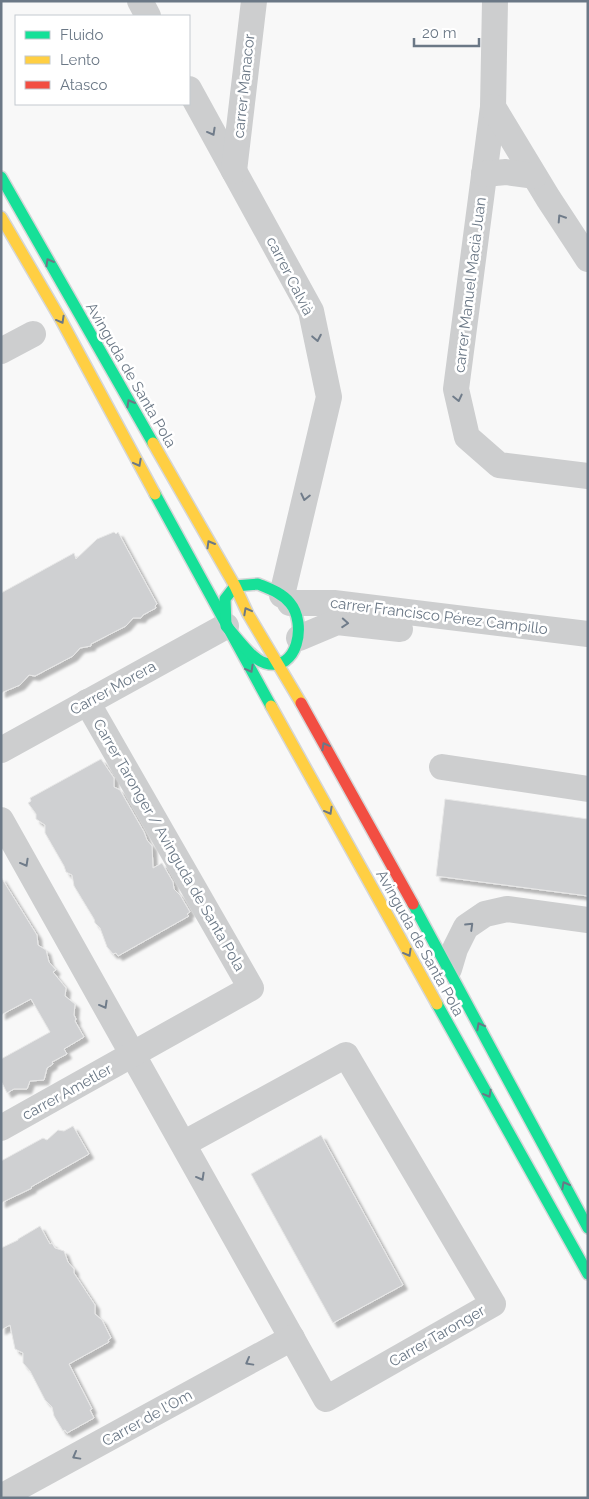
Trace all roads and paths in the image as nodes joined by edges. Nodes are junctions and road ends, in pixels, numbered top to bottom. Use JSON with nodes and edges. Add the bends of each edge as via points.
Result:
{"nodes":[{"id":1,"x":140,"y":1,"type":"edge"},
{"id":2,"x":254,"y":1,"type":"edge"},
{"id":3,"x":495,"y":1,"type":"edge"},
{"id":4,"x":147,"y":15,"type":"edge"},
{"id":5,"x":190,"y":91,"type":"edge"},
{"id":6,"x":493,"y":107,"type":"junction"},
{"id":7,"x":234,"y":171,"type":"junction"},
{"id":8,"x":484,"y":174,"type":"junction"},
{"id":9,"x":534,"y":176,"type":"junction"},
{"id":10,"x":1,"y":177,"type":"edge"},
{"id":11,"x":1,"y":217,"type":"edge"},
{"id":12,"x":588,"y":259,"type":"edge"},
{"id":13,"x":33,"y":334,"type":"dead end"},
{"id":14,"x":1,"y":351,"type":"edge"},
{"id":15,"x":588,"y":476,"type":"edge"},
{"id":16,"x":235,"y":586,"type":"junction"},
{"id":17,"x":286,"y":599,"type":"junction"},
{"id":18,"x":226,"y":626,"type":"junction"},
{"id":19,"x":588,"y":634,"type":"edge"},
{"id":20,"x":299,"y":638,"type":"junction"},
{"id":21,"x":588,"y":648,"type":"edge"},
{"id":22,"x":279,"y":664,"type":"junction"},
{"id":23,"x":87,"y":702,"type":"junction"},
{"id":24,"x":1,"y":750,"type":"edge"},
{"id":25,"x":442,"y":767,"type":"dead end"},
{"id":26,"x":588,"y":789,"type":"edge"},
{"id":27,"x":1,"y":820,"type":"edge"},
{"id":28,"x":588,"y":920,"type":"edge"},
{"id":29,"x":449,"y":969,"type":"junction"},
{"id":30,"x":132,"y":1055,"type":"junction"},
{"id":31,"x":1,"y":1128,"type":"edge"},
{"id":32,"x":183,"y":1144,"type":"junction"},
{"id":33,"x":588,"y":1228,"type":"edge"},
{"id":34,"x":588,"y":1274,"type":"edge"},
{"id":35,"x":292,"y":1338,"type":"junction"},
{"id":36,"x":1,"y":1497,"type":"edge"}],
"edges":[{"from":1,"to":4,"type":"street"},
{"from":2,"to":7,"type":"street","name":"carrer Manacor"},
{"from":3,"to":6,"type":"street","name":"carrer Manuel Macià Juan"},
{"from":5,"to":7,"type":"street","name":"carrer Calvià","one_way":true},
{"from":6,"to":8,"type":"street","name":"carrer Manuel Macià Juan"},
{"from":6,"to":9,"type":"street"},
{"from":7,"to":17,"type":"street","name":"carrer Calvià","one_way":true,"via":[[311,311],[329,397]]},
{"from":8,"to":9,"type":"street","via":[[506,172]]},
{"from":8,"to":15,"type":"street","name":"carrer Manuel Macià Juan","one_way":true,"via":[[456,390],[467,437],[499,465]]},
{"from":12,"to":9,"type":"street","one_way":true},
{"from":16,"to":10,"type":"main road","name":"Avinguda de Santa Pola","one_way":true},
{"from":11,"to":18,"type":"main road","name":"Avinguda de Santa Pola","one_way":true,"via":[[60,318]]},
{"from":13,"to":14,"type":"street"},
{"from":16,"to":17,"type":"main road","via":[[258,584],[271,587]]},
{"from":16,"to":18,"type":"main road","name":"Avinguda de Santa Pola","via":[[226,599]]},
{"from":22,"to":16,"type":"main road","name":"Avinguda de Santa Pola","one_way":true},
{"from":17,"to":19,"type":"street","name":"carrer Francisco Pérez Campillo"},
{"from":17,"to":20,"type":"main road","via":[[300,624]]},
{"from":18,"to":22,"type":"main road","name":"Avinguda de Santa Pola","via":[[258,660]]},
{"from":18,"to":23,"type":"street","name":"Carrer Morera"},
{"from":18,"to":34,"type":"main road","name":"Avinguda de Santa Pola","one_way":true},
{"from":20,"to":21,"type":"street","name":"carrer Francisco Pérez Campillo","one_way":true,"via":[[337,622]]},
{"from":20,"to":22,"type":"main road","via":[[291,655]]},
{"from":29,"to":22,"type":"main road","name":"Avinguda de Santa Pola","one_way":true},
{"from":23,"to":24,"type":"street","name":"Carrer Morera"},
{"from":23,"to":30,"type":"street","name":"Carrer Taronger / Avinguda de Santa Pola","via":[[251,988]]},
{"from":25,"to":26,"type":"street"},
{"from":27,"to":30,"type":"street","name":"Carrer Taronger","one_way":true},
{"from":29,"to":28,"type":"street","one_way":true,"via":[[466,927],[485,914],[507,909]]},
{"from":33,"to":29,"type":"main road","name":"Avinguda de Santa Pola","one_way":true},
{"from":30,"to":31,"type":"street","name":"carrer Ametler"},
{"from":30,"to":32,"type":"street","name":"Carrer Taronger"},
{"from":32,"to":35,"type":"street","name":"Carrer Taronger","one_way":true},
{"from":32,"to":35,"type":"street","name":"Carrer Taronger","via":[[346,1055],[493,1304],[326,1399]]},
{"from":35,"to":36,"type":"street","name":"Carrer de l'Om","one_way":true}]}
